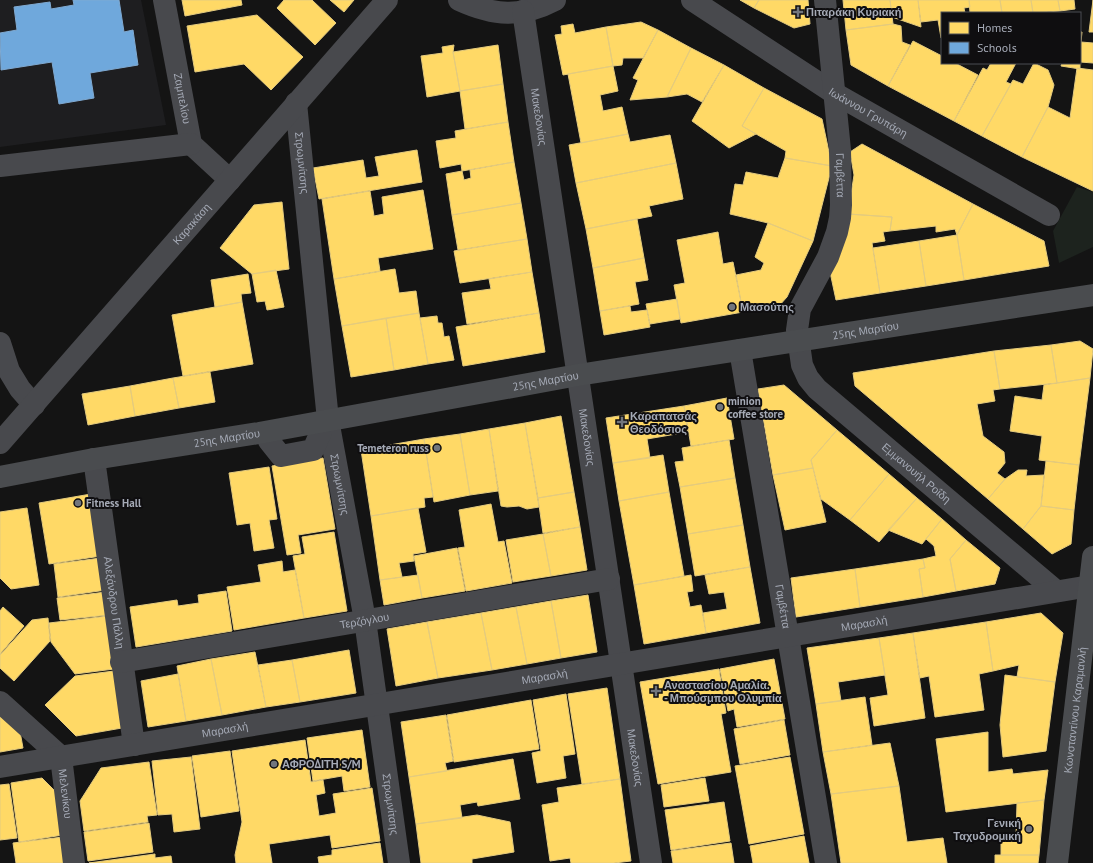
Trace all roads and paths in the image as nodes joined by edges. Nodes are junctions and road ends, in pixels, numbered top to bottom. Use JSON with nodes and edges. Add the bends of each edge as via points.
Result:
{"nodes":[{"id":1,"x":164,"y":0,"type":"edge"},
{"id":2,"x":404,"y":0,"type":"edge"},
{"id":3,"x":459,"y":0,"type":"edge"},
{"id":4,"x":555,"y":0,"type":"edge"},
{"id":5,"x":692,"y":0,"type":"edge"},
{"id":6,"x":825,"y":0,"type":"edge"},
{"id":7,"x":385,"y":3,"type":"edge"},
{"id":8,"x":523,"y":11,"type":"junction"},
{"id":9,"x":834,"y":94,"type":"junction"},
{"id":10,"x":296,"y":104,"type":"junction"},
{"id":11,"x":191,"y":144,"type":"junction"},
{"id":12,"x":0,"y":166,"type":"edge"},
{"id":13,"x":230,"y":180,"type":"junction"},
{"id":14,"x":1049,"y":215,"type":"dead end"},
{"id":15,"x":1093,"y":295,"type":"edge"},
{"id":16,"x":798,"y":341,"type":"junction"},
{"id":17,"x":0,"y":342,"type":"edge"},
{"id":18,"x":740,"y":350,"type":"junction"},
{"id":19,"x":578,"y":375,"type":"junction"},
{"id":20,"x":34,"y":404,"type":"junction"},
{"id":21,"x":325,"y":426,"type":"junction"},
{"id":22,"x":269,"y":440,"type":"dead end"},
{"id":23,"x":0,"y":443,"type":"edge"},
{"id":24,"x":94,"y":459,"type":"junction"},
{"id":25,"x":0,"y":477,"type":"edge"},
{"id":26,"x":1093,"y":557,"type":"edge"},
{"id":27,"x":608,"y":579,"type":"junction"},
{"id":28,"x":1090,"y":586,"type":"junction"},
{"id":29,"x":1056,"y":591,"type":"junction"},
{"id":30,"x":365,"y":620,"type":"junction"},
{"id":31,"x":787,"y":636,"type":"junction"},
{"id":32,"x":121,"y":662,"type":"junction"},
{"id":33,"x":621,"y":664,"type":"junction"},
{"id":34,"x":0,"y":702,"type":"edge"},
{"id":35,"x":377,"y":704,"type":"junction"},
{"id":36,"x":134,"y":745,"type":"junction"},
{"id":37,"x":61,"y":758,"type":"junction"},
{"id":38,"x":0,"y":767,"type":"edge"},
{"id":39,"x":74,"y":863,"type":"edge"},
{"id":40,"x":399,"y":863,"type":"edge"},
{"id":41,"x":651,"y":863,"type":"edge"},
{"id":42,"x":826,"y":863,"type":"edge"},
{"id":43,"x":1057,"y":863,"type":"edge"}],
"edges":[{"from":1,"to":11,"type":"street","name":"Ζαμπελίου"},
{"from":2,"to":7,"type":"street","name":"Καρακάση"},
{"from":3,"to":8,"type":"street","via":[[477,8],[496,12]]},
{"from":4,"to":8,"type":"street"},
{"from":5,"to":9,"type":"street","name":"Ιωάννου Γρυπάρη"},
{"from":6,"to":9,"type":"street","name":"Γαμβέττα"},
{"from":7,"to":10,"type":"street","name":"Καρακάση"},
{"from":8,"to":19,"type":"street","name":"Μακεδονίας"},
{"from":9,"to":14,"type":"street","name":"Ιωάννου Γρυπάρη"},
{"from":9,"to":16,"type":"street","name":"Γαμβέττα","via":[[840,150],[840,218],[828,257],[800,309]]},
{"from":10,"to":13,"type":"street","name":"Καρακάση"},
{"from":10,"to":21,"type":"street","name":"Στρωμνίτσης"},
{"from":11,"to":12,"type":"street"},
{"from":11,"to":13,"type":"street"},
{"from":13,"to":20,"type":"street","name":"Καρακάση"},
{"from":15,"to":16,"type":"main road","name":"25ης Μαρτίου"},
{"from":16,"to":18,"type":"main road","name":"25ης Μαρτίου"},
{"from":16,"to":29,"type":"street","name":"Εμμανουήλ Ροΐδη","via":[[802,365],[817,389]]},
{"from":17,"to":20,"type":"street","via":[[9,371],[20,389]]},
{"from":18,"to":19,"type":"main road","name":"25ης Μαρτίου"},
{"from":18,"to":31,"type":"street","name":"Γαμβέττα"},
{"from":19,"to":21,"type":"main road","name":"25ης Μαρτίου"},
{"from":19,"to":27,"type":"street","name":"Μακεδονίας"},
{"from":20,"to":23,"type":"street","name":"Καρακάση"},
{"from":21,"to":22,"type":"street","via":[[313,450],[281,456]]},
{"from":21,"to":24,"type":"main road","name":"25ης Μαρτίου","via":[[259,433]]},
{"from":21,"to":30,"type":"street","name":"Στρωμνίτσης"},
{"from":24,"to":25,"type":"main road","name":"25ης Μαρτίου"},
{"from":24,"to":32,"type":"street","name":"Αλεξάνδρου Πάλλη"},
{"from":26,"to":28,"type":"main road","name":"Κωνσταντίνου Καραμανλή"},
{"from":27,"to":30,"type":"street","name":"Τερζόγλου"},
{"from":27,"to":33,"type":"street","name":"Μακεδονίας"},
{"from":28,"to":29,"type":"street","name":"Μαρασλή"},
{"from":28,"to":43,"type":"main road","name":"Κωνσταντίνου Καραμανλή"},
{"from":29,"to":31,"type":"street","name":"Μαρασλή"},
{"from":30,"to":32,"type":"street","name":"Τερζόγλου"},
{"from":30,"to":35,"type":"street","name":"Στρωμνίτσης"},
{"from":31,"to":33,"type":"street","name":"Μαρασλή"},
{"from":31,"to":42,"type":"street","name":"Γαμβέττα"},
{"from":32,"to":36,"type":"street","name":"Αλεξάνδρου Πάλλη"},
{"from":33,"to":35,"type":"street","name":"Μαρασλή"},
{"from":33,"to":41,"type":"street","name":"Μακεδονίας"},
{"from":34,"to":37,"type":"street","name":"Μελενίκου"},
{"from":35,"to":36,"type":"street","name":"Μαρασλή"},
{"from":35,"to":40,"type":"street","name":"Στρωμνίτσης"},
{"from":36,"to":37,"type":"street","name":"Μαρασλή"},
{"from":37,"to":38,"type":"street","name":"Μαρασλή"},
{"from":37,"to":39,"type":"street","name":"Μελενίκου"}]}
